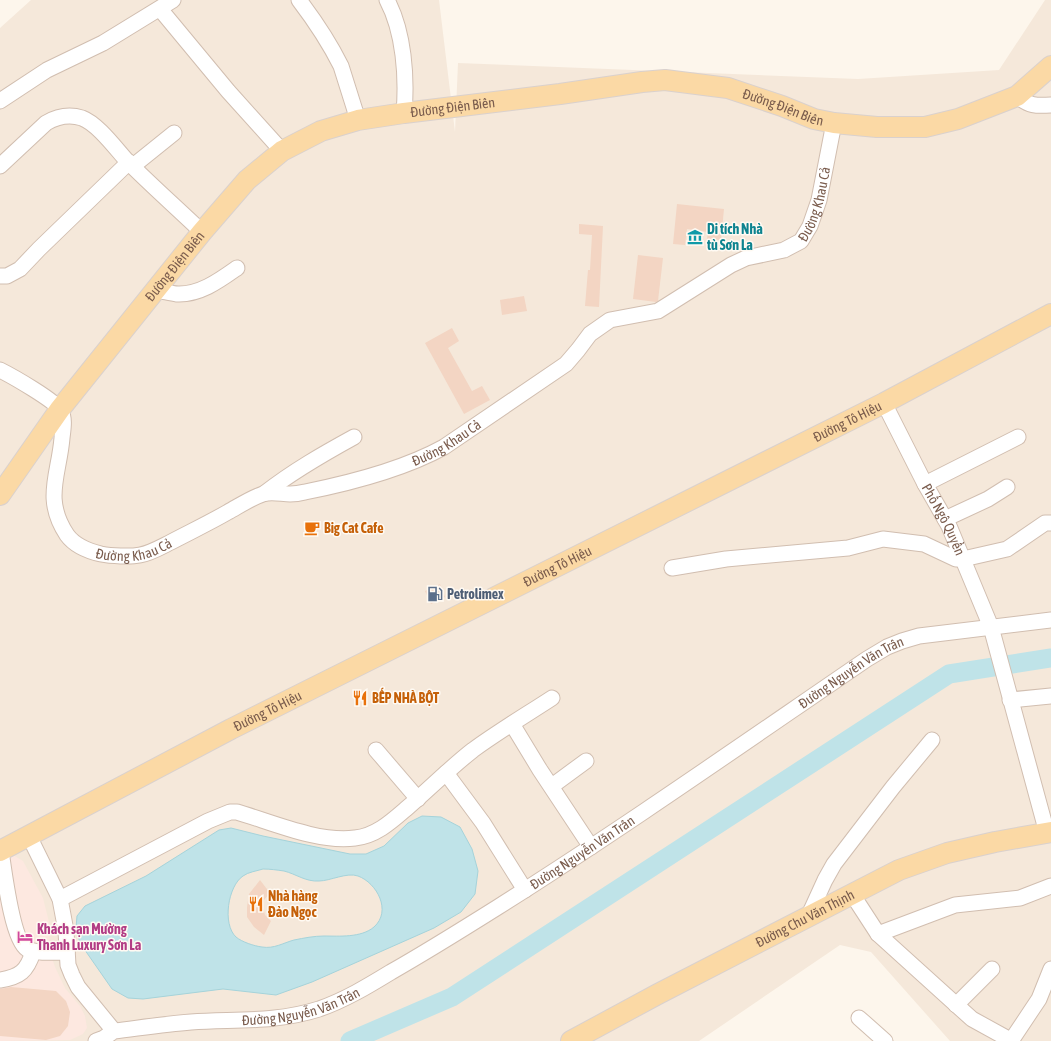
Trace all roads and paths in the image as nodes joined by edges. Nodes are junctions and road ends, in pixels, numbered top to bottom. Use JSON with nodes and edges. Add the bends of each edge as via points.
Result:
{"nodes":[{"id":1,"x":173,"y":0,"type":"edge"},
{"id":2,"x":298,"y":0,"type":"edge"},
{"id":3,"x":387,"y":0,"type":"edge"},
{"id":4,"x":160,"y":8,"type":"junction"},
{"id":5,"x":1051,"y":66,"type":"edge"},
{"id":6,"x":1017,"y":96,"type":"junction"},
{"id":7,"x":0,"y":101,"type":"edge"},
{"id":8,"x":1051,"y":105,"type":"edge"},
{"id":9,"x":404,"y":113,"type":"junction"},
{"id":10,"x":358,"y":120,"type":"junction"},
{"id":11,"x":834,"y":123,"type":"junction"},
{"id":12,"x":174,"y":133,"type":"dead end"},
{"id":13,"x":282,"y":151,"type":"junction"},
{"id":14,"x":131,"y":164,"type":"junction"},
{"id":15,"x":0,"y":166,"type":"edge"},
{"id":16,"x":202,"y":232,"type":"junction"},
{"id":17,"x":237,"y":268,"type":"dead end"},
{"id":18,"x":0,"y":276,"type":"edge"},
{"id":19,"x":155,"y":290,"type":"junction"},
{"id":20,"x":1051,"y":314,"type":"edge"},
{"id":21,"x":0,"y":370,"type":"edge"},
{"id":22,"x":884,"y":403,"type":"junction"},
{"id":23,"x":60,"y":409,"type":"junction"},
{"id":24,"x":354,"y":436,"type":"dead end"},
{"id":25,"x":1018,"y":437,"type":"dead end"},
{"id":26,"x":925,"y":484,"type":"junction"},
{"id":27,"x":1007,"y":488,"type":"dead end"},
{"id":28,"x":265,"y":493,"type":"junction"},
{"id":29,"x":0,"y":495,"type":"edge"},
{"id":30,"x":945,"y":519,"type":"junction"},
{"id":31,"x":1051,"y":523,"type":"edge"},
{"id":32,"x":963,"y":559,"type":"junction"},
{"id":33,"x":672,"y":568,"type":"dead end"},
{"id":34,"x":1051,"y":620,"type":"edge"},
{"id":35,"x":992,"y":633,"type":"junction"},
{"id":36,"x":1051,"y":696,"type":"edge"},
{"id":37,"x":552,"y":698,"type":"dead end"},
{"id":38,"x":1010,"y":700,"type":"junction"},
{"id":39,"x":512,"y":724,"type":"junction"},
{"id":40,"x":932,"y":740,"type":"dead end"},
{"id":41,"x":376,"y":750,"type":"dead end"},
{"id":42,"x":586,"y":760,"type":"dead end"},
{"id":43,"x":446,"y":773,"type":"junction"},
{"id":44,"x":552,"y":786,"type":"junction"},
{"id":45,"x":418,"y":799,"type":"junction"},
{"id":46,"x":1049,"y":832,"type":"edge"},
{"id":47,"x":29,"y":836,"type":"junction"},
{"id":48,"x":591,"y":847,"type":"junction"},
{"id":49,"x":0,"y":851,"type":"edge"},
{"id":50,"x":1051,"y":886,"type":"edge"},
{"id":51,"x":525,"y":890,"type":"junction"},
{"id":52,"x":852,"y":894,"type":"junction"},
{"id":53,"x":3,"y":895,"type":"edge"},
{"id":54,"x":60,"y":899,"type":"junction"},
{"id":55,"x":809,"y":915,"type":"junction"},
{"id":56,"x":878,"y":934,"type":"junction"},
{"id":57,"x":33,"y":952,"type":"junction"},
{"id":58,"x":67,"y":952,"type":"junction"},
{"id":59,"x":992,"y":969,"type":"dead end"},
{"id":60,"x":1051,"y":969,"type":"edge"},
{"id":61,"x":0,"y":980,"type":"edge"},
{"id":62,"x":956,"y":1005,"type":"junction"},
{"id":63,"x":859,"y":1018,"type":"dead end"},
{"id":64,"x":114,"y":1031,"type":"junction"},
{"id":65,"x":96,"y":1041,"type":"edge"},
{"id":66,"x":571,"y":1041,"type":"edge"},
{"id":67,"x":885,"y":1041,"type":"edge"},
{"id":68,"x":1012,"y":1041,"type":"edge"}],
"edges":[{"from":1,"to":4,"type":"street"},
{"from":2,"to":10,"type":"street","via":[[320,28],[338,58]]},
{"from":3,"to":9,"type":"street","via":[[397,21],[402,46]]},
{"from":4,"to":7,"type":"street","via":[[103,43],[47,70]]},
{"from":4,"to":13,"type":"street","via":[[228,91]]},
{"from":5,"to":6,"type":"main road","name":"Đường Điện Biên"},
{"from":6,"to":8,"type":"street","via":[[1025,103]]},
{"from":6,"to":11,"type":"main road","name":"Đường Điện Biên","via":[[958,119],[925,127],[877,127]]},
{"from":9,"to":10,"type":"main road","name":"Đường Điện Biên"},
{"from":9,"to":11,"type":"main road","name":"Đường Điện Biên","via":[[665,80],[728,88],[814,119]]},
{"from":10,"to":13,"type":"main road","name":"Đường Điện Biên","via":[[321,131]]},
{"from":11,"to":28,"type":"street","name":"Đường Khau Cả","via":[[819,200],[810,226],[801,241],[784,250],[746,258],[731,265],[658,311],[610,320],[590,334],[566,364],[427,456],[370,476],[304,492]]},
{"from":12,"to":14,"type":"street"},
{"from":13,"to":16,"type":"main road","name":"Đường Điện Biên","via":[[248,180]]},
{"from":14,"to":15,"type":"street","via":[[89,122],[66,116],[54,118],[46,123]]},
{"from":14,"to":16,"type":"street"},
{"from":14,"to":18,"type":"street","via":[[39,249],[20,270]]},
{"from":16,"to":19,"type":"main road","name":"Đường Điện Biên"},
{"from":17,"to":19,"type":"street","via":[[215,284],[196,290],[178,294]]},
{"from":19,"to":23,"type":"main road","name":"Đường Điện Biên"},
{"from":20,"to":22,"type":"main road","name":"Đường Tô Hiệu"},
{"from":21,"to":23,"type":"street"},
{"from":22,"to":26,"type":"street","name":"Phố Ngô Quyền"},
{"from":22,"to":47,"type":"main road","name":"Đường Tô Hiệu","via":[[231,729]]},
{"from":23,"to":28,"type":"street","name":"Đường Khau Cả","via":[[64,423],[54,486],[54,505],[68,535],[82,548],[116,556],[140,555],[201,527]]},
{"from":23,"to":29,"type":"main road","name":"Đường Điện Biên"},
{"from":24,"to":28,"type":"street","via":[[288,475]]},
{"from":25,"to":26,"type":"street"},
{"from":26,"to":30,"type":"street","name":"Phố Ngô Quyền"},
{"from":27,"to":30,"type":"street"},
{"from":30,"to":32,"type":"street","name":"Phố Ngô Quyền"},
{"from":31,"to":32,"type":"street","via":[[1045,523],[1007,549]]},
{"from":32,"to":33,"type":"street","via":[[956,559],[924,544],[883,539],[848,548],[726,559]]},
{"from":32,"to":35,"type":"street","name":"Phố Ngô Quyền"},
{"from":34,"to":35,"type":"street","name":"Đường Nguyễn Văn Trân"},
{"from":35,"to":38,"type":"street","name":"Phố Ngô Quyền"},
{"from":35,"to":48,"type":"street","name":"Đường Nguyễn Văn Trân","via":[[920,636],[887,647]]},
{"from":36,"to":38,"type":"street"},
{"from":37,"to":39,"type":"street"},
{"from":38,"to":46,"type":"street"},
{"from":39,"to":43,"type":"street","via":[[472,751]]},
{"from":39,"to":44,"type":"street"},
{"from":40,"to":55,"type":"street","via":[[834,864]]},
{"from":41,"to":45,"type":"street"},
{"from":42,"to":44,"type":"street"},
{"from":43,"to":45,"type":"street"},
{"from":43,"to":51,"type":"street","via":[[483,823]]},
{"from":44,"to":48,"type":"street"},
{"from":45,"to":54,"type":"street","via":[[370,835],[342,839],[309,834],[230,812],[208,821]]},
{"from":46,"to":52,"type":"main road","name":"Đường Chu Văn Thịnh","via":[[947,852],[899,870]]},
{"from":47,"to":49,"type":"main road","name":"Đường Tô Hiệu"},
{"from":47,"to":54,"type":"street"},
{"from":48,"to":51,"type":"street","name":"Đường Nguyễn Văn Trân"},
{"from":49,"to":53,"type":"street"},
{"from":50,"to":56,"type":"street","via":[[1020,898],[955,905]]},
{"from":51,"to":64,"type":"street","name":"Đường Nguyễn Văn Trân","via":[[445,941],[362,989],[320,1008],[272,1019],[190,1022]]},
{"from":52,"to":55,"type":"main road","name":"Đường Chu Văn Thịnh"},
{"from":52,"to":56,"type":"street"},
{"from":53,"to":57,"type":"street","via":[[21,942]]},
{"from":54,"to":58,"type":"street"},
{"from":55,"to":66,"type":"main road","name":"Đường Chu Văn Thịnh"},
{"from":56,"to":62,"type":"street"},
{"from":57,"to":58,"type":"street"},
{"from":57,"to":61,"type":"street","via":[[22,972],[13,978]]},
{"from":58,"to":64,"type":"street","via":[[68,965],[78,986]]},
{"from":59,"to":62,"type":"street"},
{"from":60,"to":68,"type":"street","via":[[1038,999]]},
{"from":62,"to":68,"type":"street","via":[[972,1019]]},
{"from":63,"to":67,"type":"street"},
{"from":64,"to":65,"type":"street","name":"Đường Nguyễn Văn Trân"}]}
